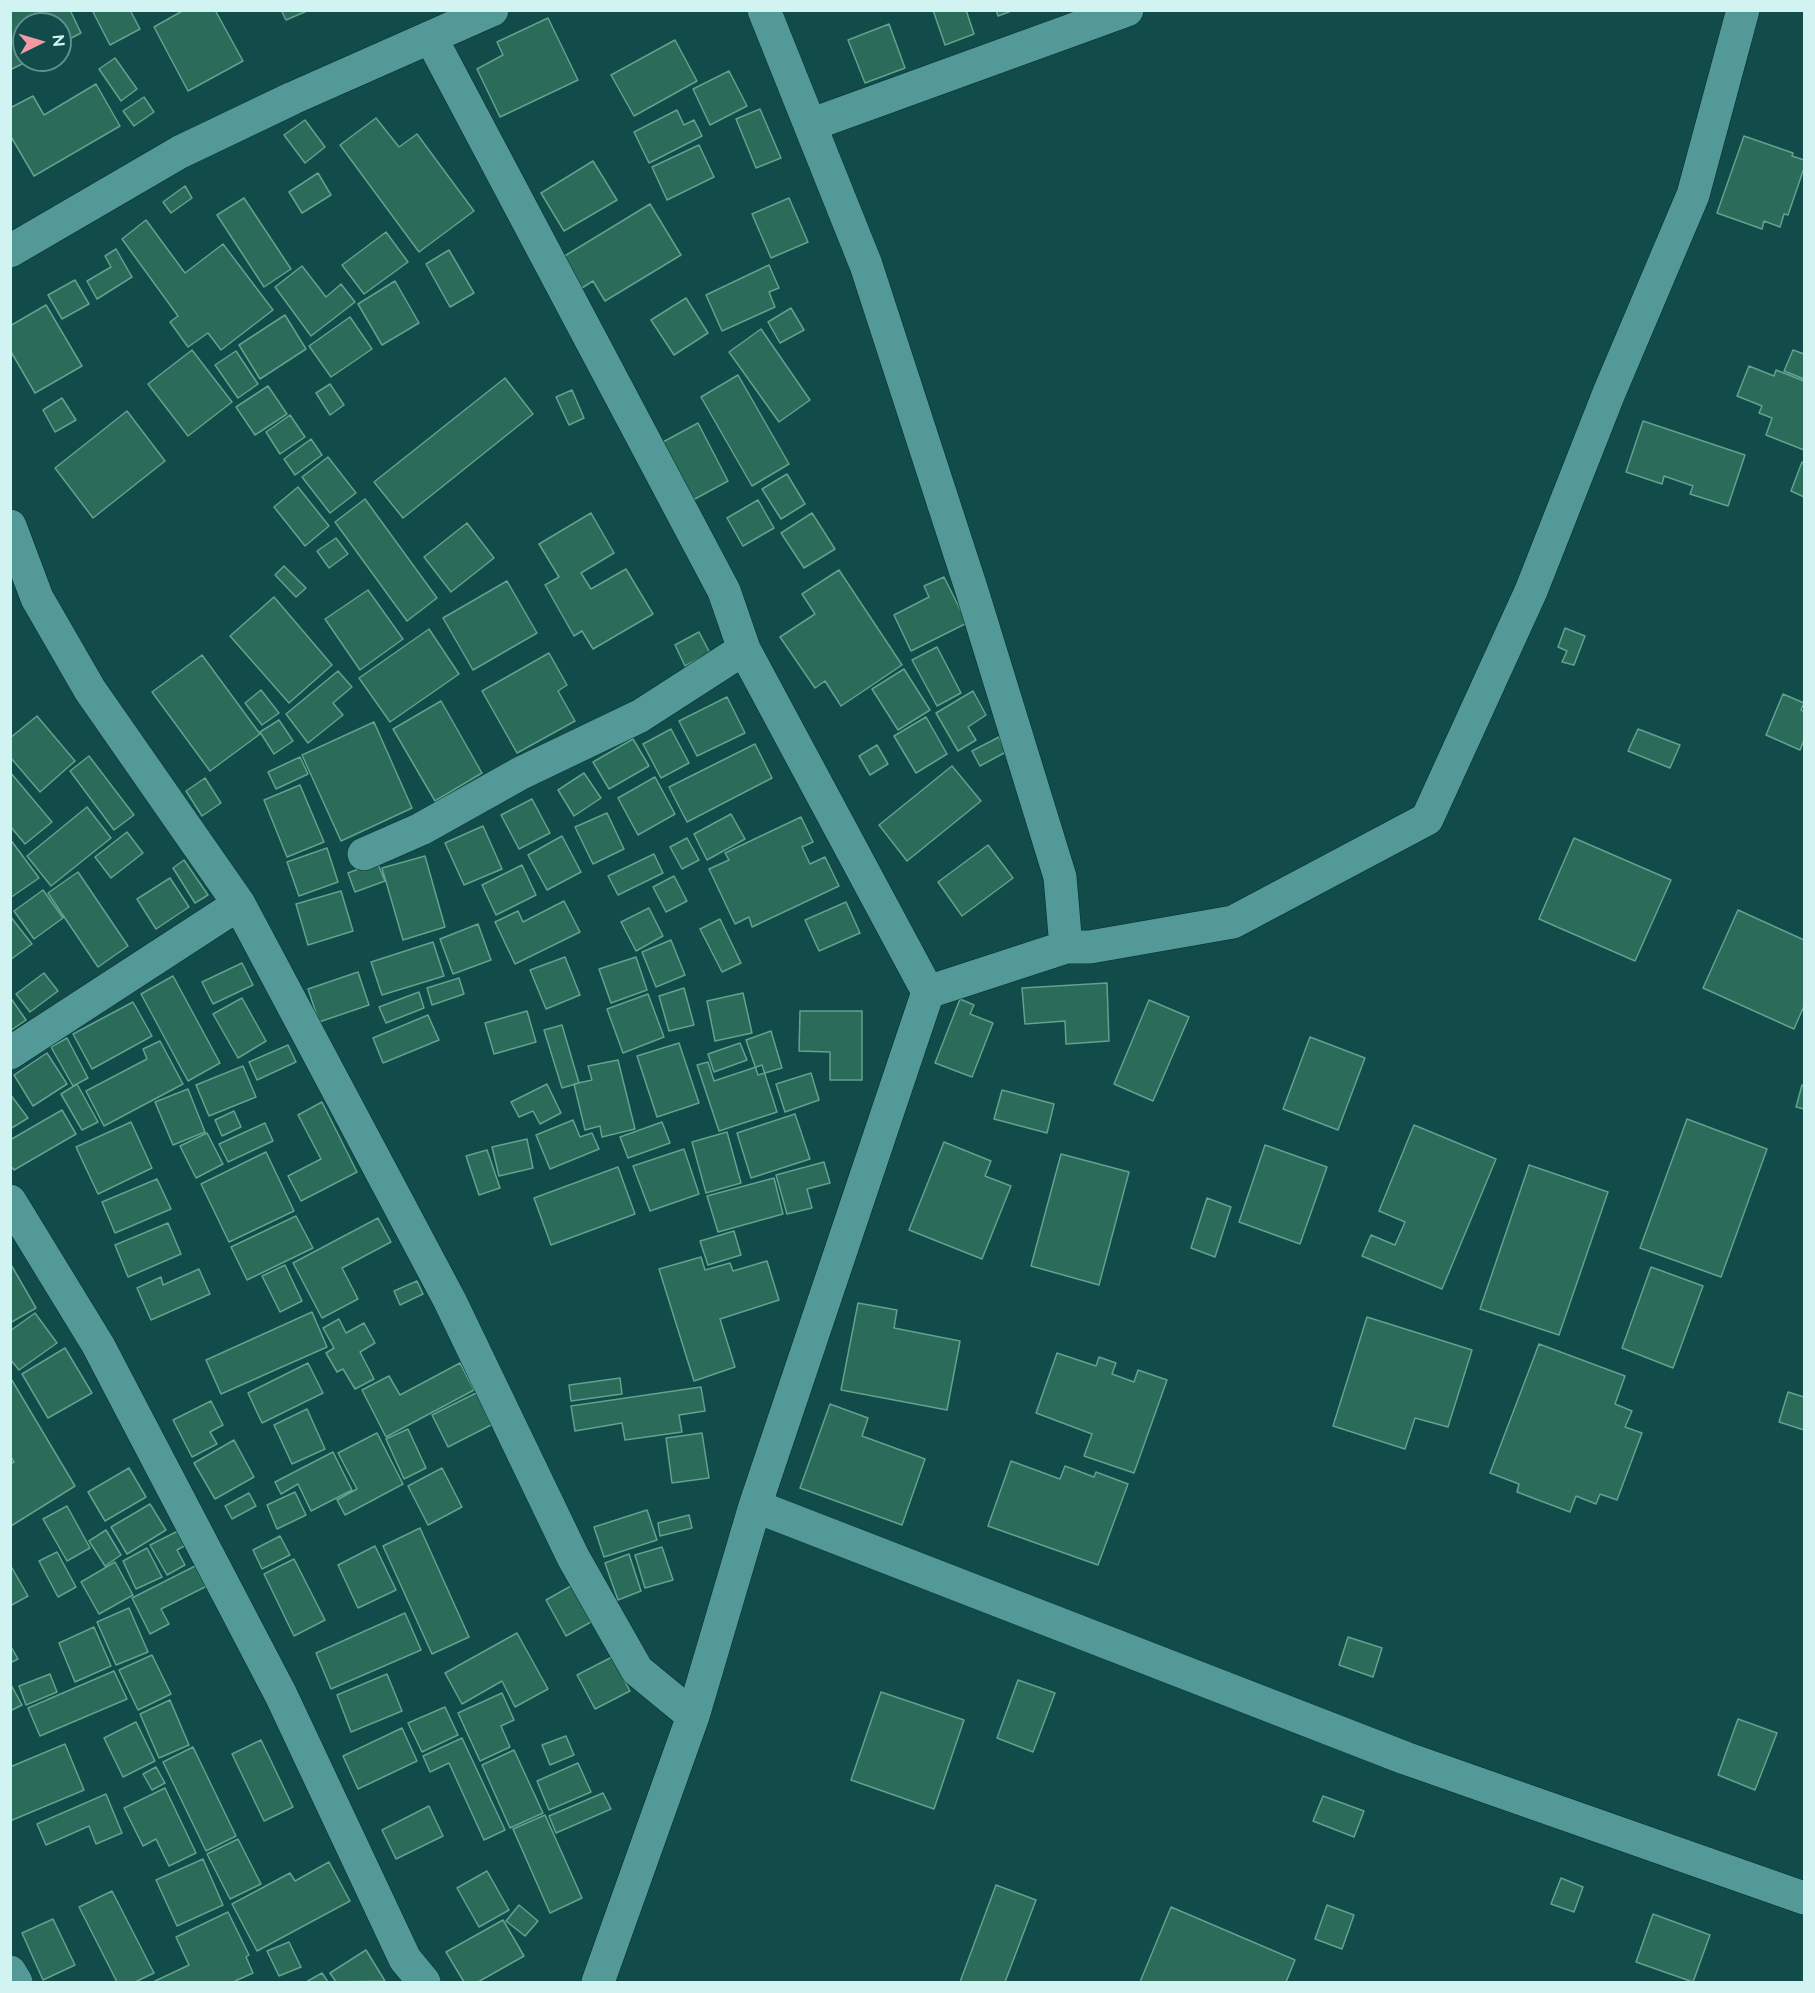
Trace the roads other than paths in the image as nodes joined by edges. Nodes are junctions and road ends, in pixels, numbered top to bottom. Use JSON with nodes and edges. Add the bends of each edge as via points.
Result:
{"nodes":[{"id":1,"x":492,"y":10,"type":"edge"},
{"id":2,"x":764,"y":10,"type":"edge"},
{"id":3,"x":1127,"y":10,"type":"edge"},
{"id":4,"x":1743,"y":10,"type":"edge"},
{"id":5,"x":431,"y":39,"type":"junction"},
{"id":6,"x":810,"y":126,"type":"junction"},
{"id":7,"x":10,"y":250,"type":"edge"},
{"id":8,"x":10,"y":526,"type":"edge"},
{"id":9,"x":744,"y":649,"type":"junction"},
{"id":10,"x":364,"y":854,"type":"dead end"},
{"id":11,"x":239,"y":904,"type":"junction"},
{"id":12,"x":1066,"y":947,"type":"junction"},
{"id":13,"x":928,"y":992,"type":"junction"},
{"id":14,"x":10,"y":1053,"type":"edge"},
{"id":15,"x":10,"y":1201,"type":"edge"},
{"id":16,"x":755,"y":1506,"type":"junction"},
{"id":17,"x":693,"y":1716,"type":"junction"},
{"id":18,"x":1804,"y":1899,"type":"edge"},
{"id":19,"x":10,"y":1972,"type":"edge"},
{"id":20,"x":16,"y":1983,"type":"edge"},
{"id":21,"x":424,"y":1983,"type":"edge"},
{"id":22,"x":598,"y":1983,"type":"edge"}],
"edges":[{"from":1,"to":5,"type":"street"},
{"from":2,"to":6,"type":"street"},
{"from":3,"to":6,"type":"street"},
{"from":4,"to":12,"type":"street","via":[[1694,195],[1609,393],[1531,591],[1427,819],[1233,922],[1090,947]]},
{"from":5,"to":7,"type":"street","via":[[180,152]]},
{"from":5,"to":9,"type":"street","via":[[724,591]]},
{"from":6,"to":12,"type":"street","via":[[866,265],[986,636],[1060,877]]},
{"from":8,"to":11,"type":"street","via":[[37,598],[90,690]]},
{"from":9,"to":10,"type":"street","via":[[640,716],[521,773],[422,829]]},
{"from":9,"to":13,"type":"street"},
{"from":11,"to":14,"type":"street"},
{"from":11,"to":17,"type":"street","via":[[450,1301],[573,1557],[637,1670]]},
{"from":12,"to":13,"type":"street"},
{"from":13,"to":16,"type":"street"},
{"from":15,"to":21,"type":"street","via":[[98,1345],[281,1695],[405,1959]]},
{"from":16,"to":17,"type":"street"},
{"from":16,"to":18,"type":"street","via":[[1405,1758]]},
{"from":17,"to":22,"type":"street"},
{"from":19,"to":20,"type":"street"}]}
